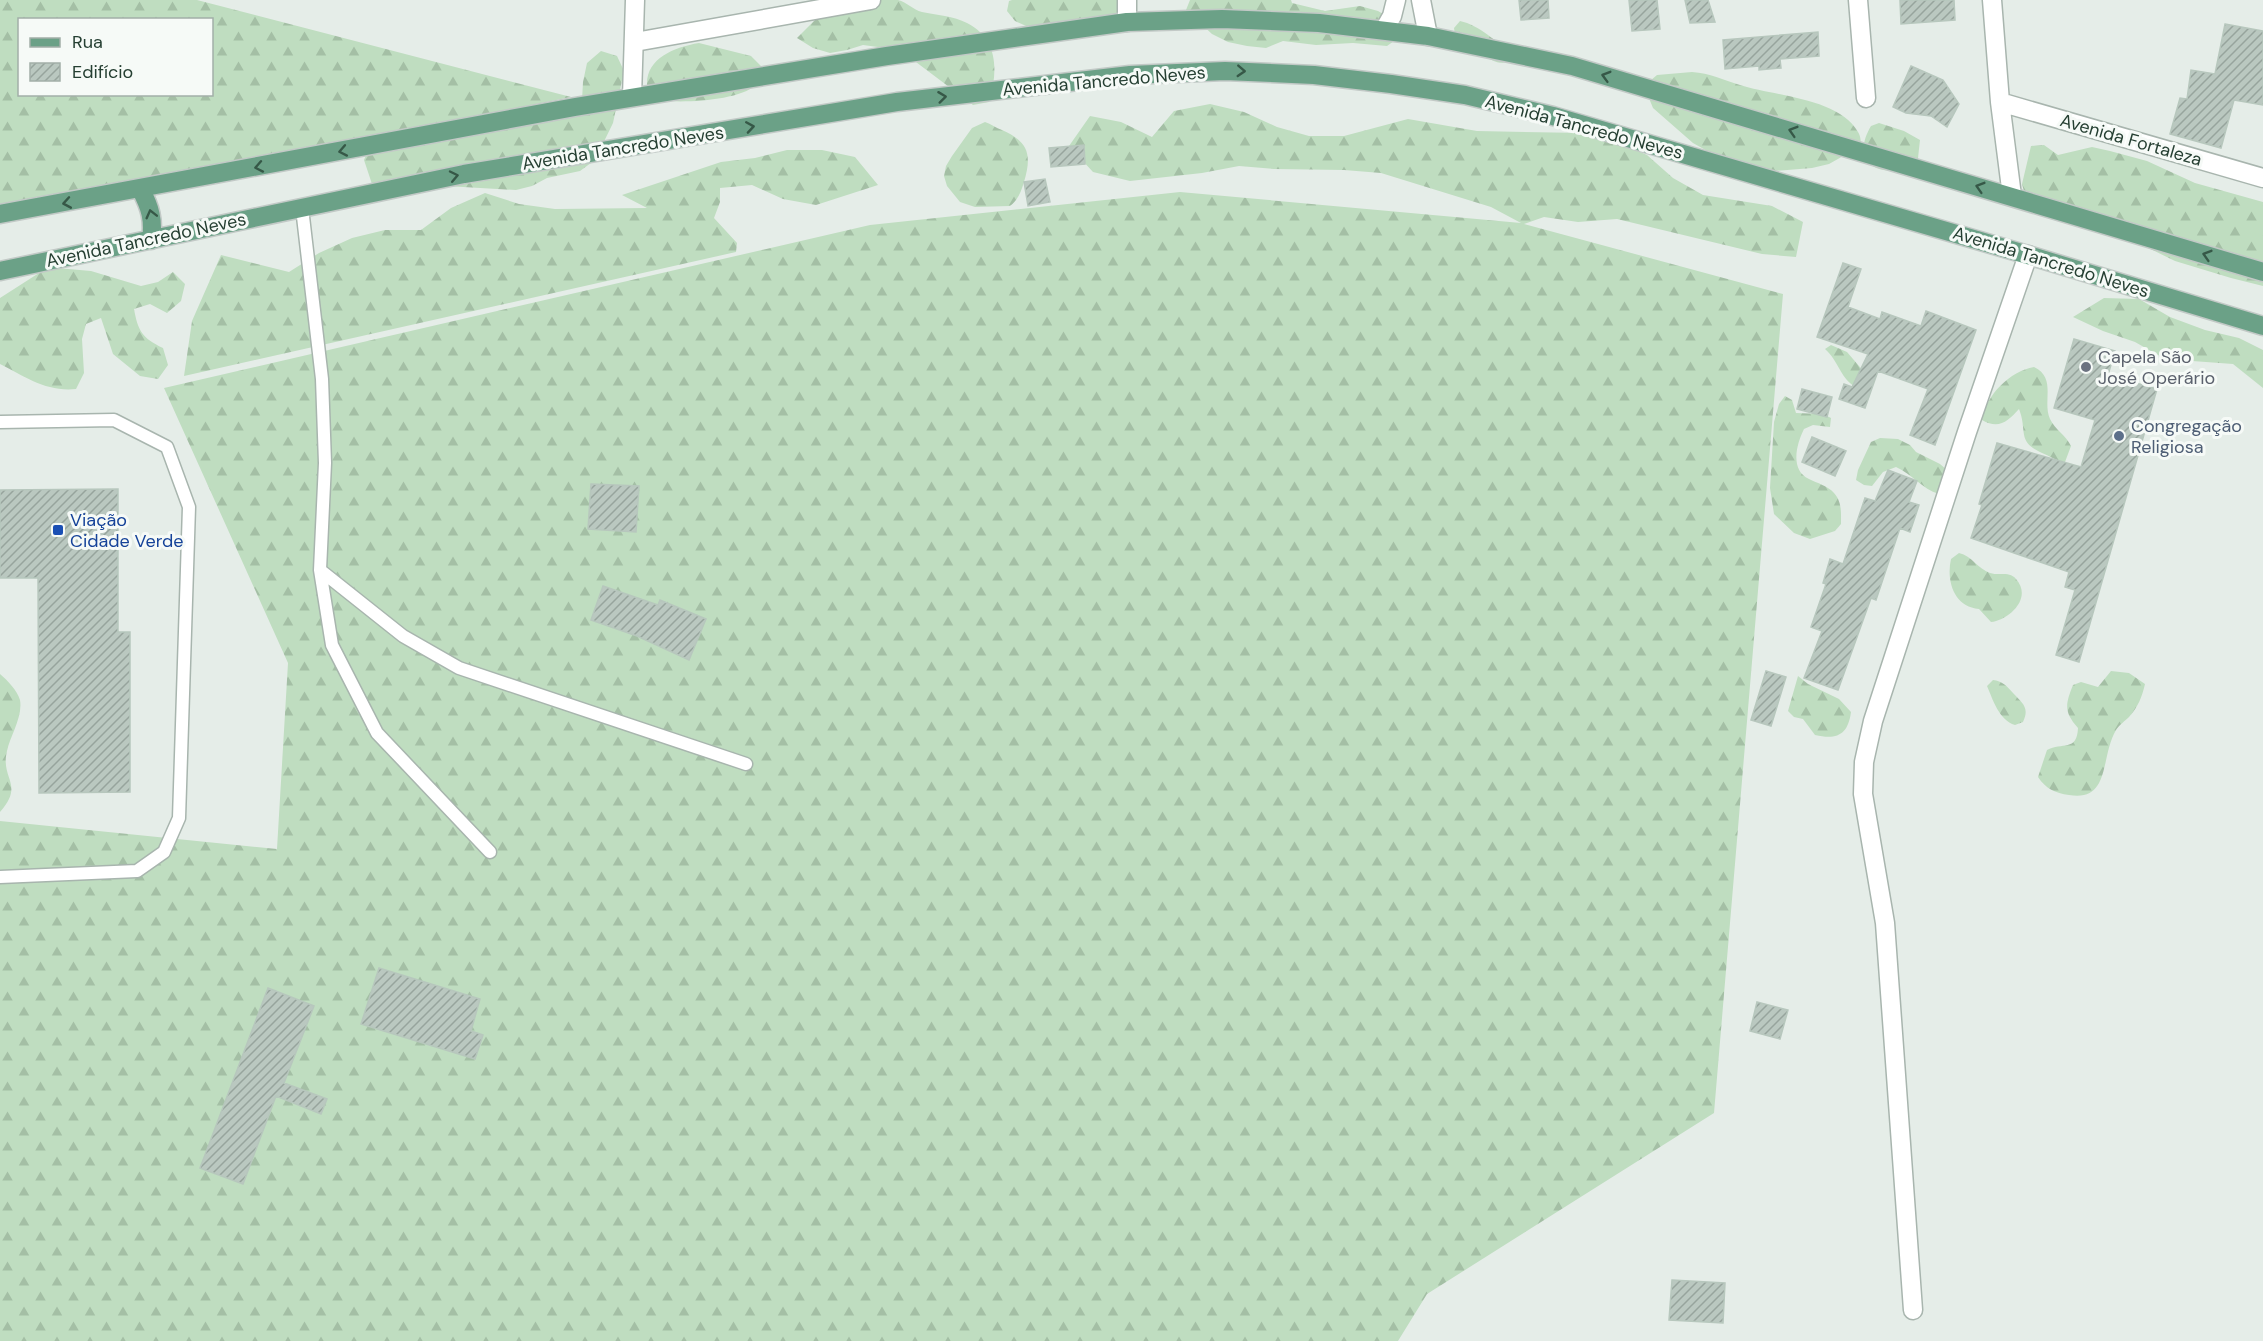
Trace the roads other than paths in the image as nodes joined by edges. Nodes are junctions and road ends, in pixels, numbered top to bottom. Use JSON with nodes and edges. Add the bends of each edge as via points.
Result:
{"nodes":[{"id":1,"x":635,"y":0,"type":"edge"},
{"id":2,"x":871,"y":0,"type":"edge"},
{"id":3,"x":1127,"y":0,"type":"edge"},
{"id":4,"x":1396,"y":0,"type":"edge"},
{"id":5,"x":1420,"y":0,"type":"edge"},
{"id":6,"x":1858,"y":0,"type":"edge"},
{"id":7,"x":1992,"y":0,"type":"edge"},
{"id":8,"x":1127,"y":22,"type":"junction"},
{"id":9,"x":1384,"y":30,"type":"junction"},
{"id":10,"x":1428,"y":36,"type":"junction"},
{"id":11,"x":634,"y":42,"type":"junction"},
{"id":12,"x":632,"y":98,"type":"junction"},
{"id":13,"x":1866,"y":98,"type":"dead end"},
{"id":14,"x":2000,"y":102,"type":"junction"},
{"id":15,"x":2263,"y":178,"type":"edge"},
{"id":16,"x":141,"y":190,"type":"junction"},
{"id":17,"x":2012,"y":196,"type":"junction"},
{"id":18,"x":302,"y":208,"type":"junction"},
{"id":19,"x":0,"y":214,"type":"edge"},
{"id":20,"x":151,"y":240,"type":"junction"},
{"id":21,"x":2028,"y":255,"type":"junction"},
{"id":22,"x":0,"y":271,"type":"edge"},
{"id":23,"x":2263,"y":272,"type":"edge"},
{"id":24,"x":2263,"y":326,"type":"edge"},
{"id":25,"x":0,"y":422,"type":"edge"},
{"id":26,"x":320,"y":570,"type":"junction"},
{"id":27,"x":746,"y":764,"type":"dead end"},
{"id":28,"x":490,"y":852,"type":"dead end"},
{"id":29,"x":0,"y":877,"type":"edge"},
{"id":30,"x":1913,"y":1310,"type":"dead end"}],
"edges":[{"from":1,"to":11,"type":"street"},
{"from":2,"to":11,"type":"street"},
{"from":3,"to":8,"type":"street"},
{"from":4,"to":9,"type":"street"},
{"from":5,"to":10,"type":"street"},
{"from":6,"to":13,"type":"street"},
{"from":7,"to":14,"type":"street"},
{"from":8,"to":9,"type":"main road","via":[[1222,19]]},
{"from":8,"to":12,"type":"main road"},
{"from":9,"to":10,"type":"main road"},
{"from":17,"to":10,"type":"main road","one_way":true,"via":[[1583,69]]},
{"from":11,"to":12,"type":"street"},
{"from":12,"to":16,"type":"main road","one_way":true},
{"from":14,"to":15,"type":"street","name":"Avenida Fortaleza"},
{"from":14,"to":17,"type":"street"},
{"from":16,"to":19,"type":"main road","one_way":true},
{"from":20,"to":16,"type":"main road","one_way":true,"via":[[153,223]]},
{"from":23,"to":17,"type":"main road","one_way":true},
{"from":18,"to":20,"type":"main road","name":"Avenida Tancredo Neves"},
{"from":18,"to":21,"type":"main road","name":"Avenida Tancredo Neves","one_way":true,"via":[[464,174],[897,102],[1130,75],[1225,71],[1314,75],[1465,95],[1553,116]]},
{"from":18,"to":26,"type":"lane","via":[[322,379],[325,463]]},
{"from":20,"to":22,"type":"main road","name":"Avenida Tancredo Neves"},
{"from":21,"to":24,"type":"main road","name":"Avenida Tancredo Neves"},
{"from":21,"to":30,"type":"street","via":[[1877,710],[1864,762],[1863,794],[1885,923]]},
{"from":25,"to":29,"type":"lane","via":[[114,420],[167,447],[189,507],[179,818],[164,852],[137,871]]},
{"from":26,"to":27,"type":"lane","via":[[403,636],[459,668]]},
{"from":26,"to":28,"type":"lane","via":[[332,645],[377,733]]}]}
